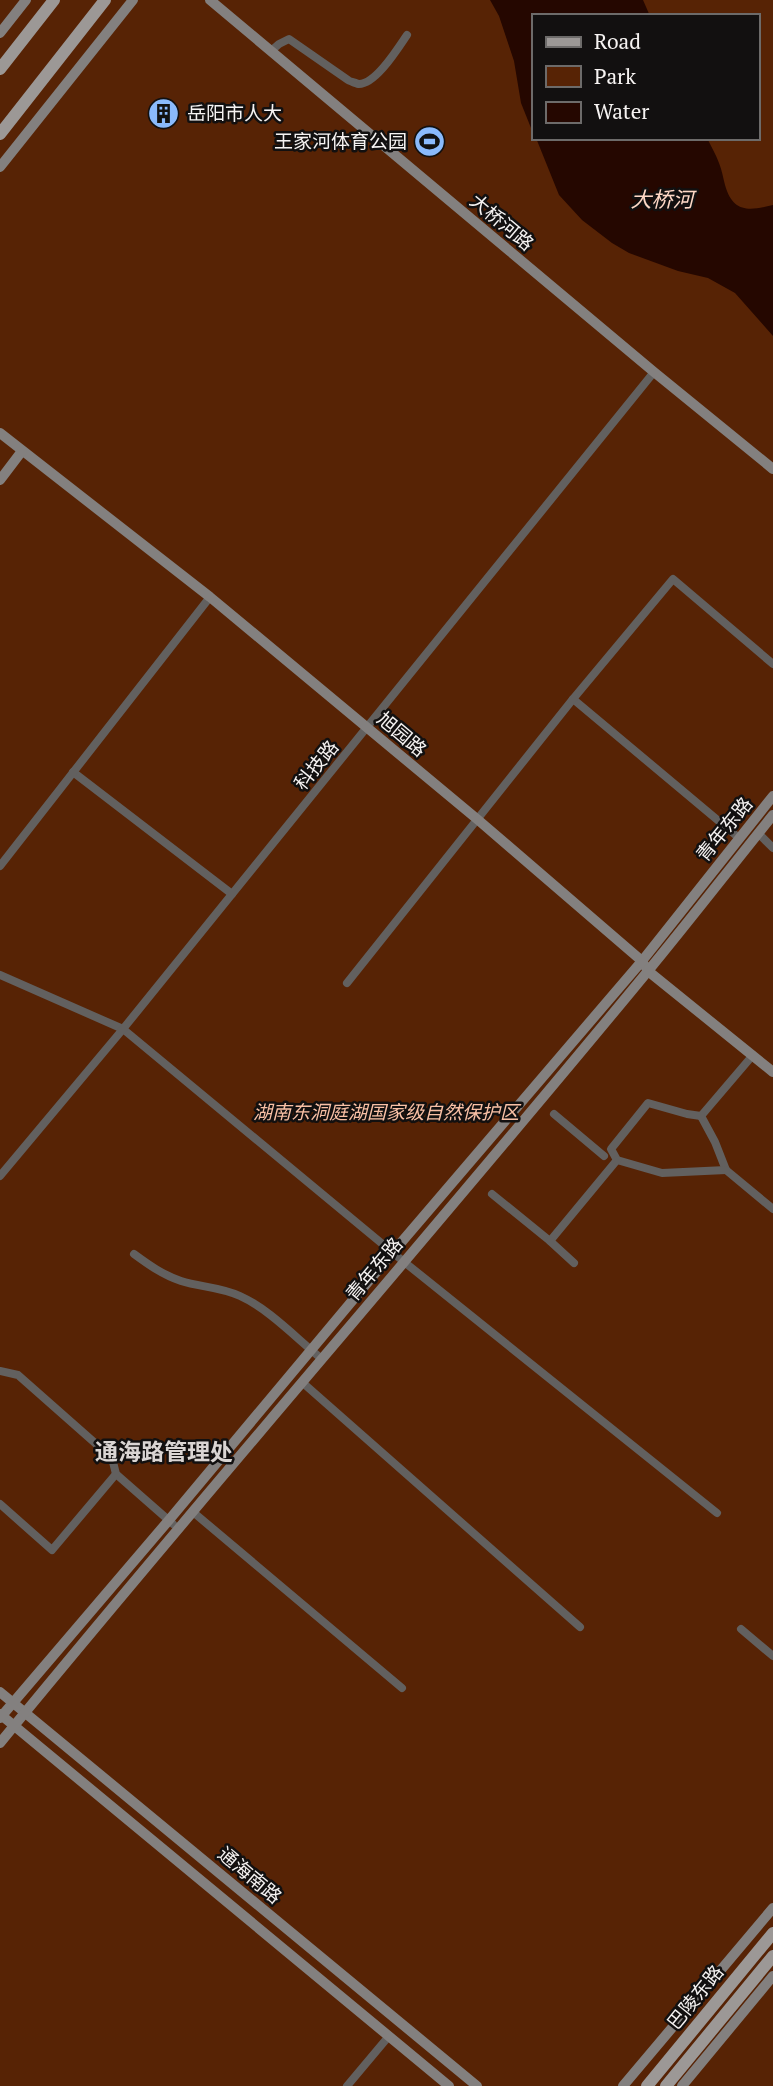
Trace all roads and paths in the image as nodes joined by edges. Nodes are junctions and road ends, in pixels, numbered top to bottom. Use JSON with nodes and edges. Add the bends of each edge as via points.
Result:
{"nodes":[{"id":1,"x":26,"y":0,"type":"edge"},
{"id":2,"x":54,"y":0,"type":"edge"},
{"id":3,"x":105,"y":0,"type":"edge"},
{"id":4,"x":133,"y":0,"type":"edge"},
{"id":5,"x":210,"y":0,"type":"edge"},
{"id":6,"x":0,"y":33,"type":"edge"},
{"id":7,"x":407,"y":35,"type":"dead end"},
{"id":8,"x":271,"y":51,"type":"junction"},
{"id":9,"x":0,"y":69,"type":"edge"},
{"id":10,"x":0,"y":134,"type":"edge"},
{"id":11,"x":0,"y":167,"type":"edge"},
{"id":12,"x":654,"y":372,"type":"junction"},
{"id":13,"x":0,"y":433,"type":"edge"},
{"id":14,"x":22,"y":451,"type":"junction"},
{"id":15,"x":773,"y":469,"type":"edge"},
{"id":16,"x":0,"y":480,"type":"edge"},
{"id":17,"x":210,"y":597,"type":"junction"},
{"id":18,"x":773,"y":664,"type":"edge"},
{"id":19,"x":573,"y":699,"type":"junction"},
{"id":20,"x":367,"y":727,"type":"junction"},
{"id":21,"x":73,"y":772,"type":"junction"},
{"id":22,"x":773,"y":796,"type":"edge"},
{"id":23,"x":773,"y":815,"type":"edge"},
{"id":24,"x":477,"y":819,"type":"junction"},
{"id":25,"x":758,"y":833,"type":"junction"},
{"id":26,"x":739,"y":838,"type":"junction"},
{"id":27,"x":773,"y":848,"type":"edge"},
{"id":28,"x":0,"y":866,"type":"edge"},
{"id":29,"x":232,"y":894,"type":"junction"},
{"id":30,"x":645,"y":966,"type":"junction"},
{"id":31,"x":0,"y":975,"type":"edge"},
{"id":32,"x":347,"y":983,"type":"dead end"},
{"id":33,"x":123,"y":1028,"type":"junction"},
{"id":34,"x":753,"y":1055,"type":"junction"},
{"id":35,"x":773,"y":1072,"type":"edge"},
{"id":36,"x":554,"y":1114,"type":"dead end"},
{"id":37,"x":701,"y":1116,"type":"junction"},
{"id":38,"x":611,"y":1149,"type":"junction"},
{"id":39,"x":604,"y":1156,"type":"junction"},
{"id":40,"x":615,"y":1162,"type":"junction"},
{"id":41,"x":726,"y":1170,"type":"junction"},
{"id":42,"x":0,"y":1176,"type":"edge"},
{"id":43,"x":492,"y":1194,"type":"dead end"},
{"id":44,"x":772,"y":1209,"type":"edge"},
{"id":45,"x":773,"y":1220,"type":"edge"},
{"id":46,"x":550,"y":1241,"type":"junction"},
{"id":47,"x":393,"y":1252,"type":"junction"},
{"id":48,"x":134,"y":1254,"type":"dead end"},
{"id":49,"x":403,"y":1261,"type":"junction"},
{"id":50,"x":574,"y":1263,"type":"dead end"},
{"id":51,"x":311,"y":1350,"type":"junction"},
{"id":52,"x":322,"y":1359,"type":"junction"},
{"id":53,"x":0,"y":1371,"type":"edge"},
{"id":54,"x":303,"y":1382,"type":"junction"},
{"id":55,"x":116,"y":1474,"type":"junction"},
{"id":56,"x":0,"y":1504,"type":"edge"},
{"id":57,"x":193,"y":1512,"type":"junction"},
{"id":58,"x":717,"y":1513,"type":"dead end"},
{"id":59,"x":173,"y":1524,"type":"junction"},
{"id":60,"x":580,"y":1627,"type":"dead end"},
{"id":61,"x":741,"y":1629,"type":"dead end"},
{"id":62,"x":773,"y":1656,"type":"edge"},
{"id":63,"x":402,"y":1688,"type":"dead end"},
{"id":64,"x":0,"y":1692,"type":"edge"},
{"id":65,"x":13,"y":1703,"type":"junction"},
{"id":66,"x":24,"y":1712,"type":"junction"},
{"id":67,"x":1,"y":1716,"type":"edge"},
{"id":68,"x":13,"y":1727,"type":"junction"},
{"id":69,"x":0,"y":1743,"type":"edge"},
{"id":70,"x":773,"y":1908,"type":"edge"},
{"id":71,"x":773,"y":1933,"type":"edge"},
{"id":72,"x":773,"y":1956,"type":"edge"},
{"id":73,"x":773,"y":1976,"type":"edge"},
{"id":74,"x":389,"y":2036,"type":"junction"},
{"id":75,"x":347,"y":2086,"type":"edge"},
{"id":76,"x":449,"y":2086,"type":"edge"},
{"id":77,"x":477,"y":2086,"type":"edge"},
{"id":78,"x":623,"y":2086,"type":"edge"},
{"id":79,"x":647,"y":2086,"type":"edge"},
{"id":80,"x":666,"y":2086,"type":"edge"},
{"id":81,"x":682,"y":2086,"type":"edge"}],
"edges":[{"from":1,"to":6,"type":"street"},
{"from":2,"to":9,"type":"main road"},
{"from":3,"to":10,"type":"main road"},
{"from":4,"to":11,"type":"street"},
{"from":5,"to":8,"type":"street","name":"大桥河路"},
{"from":7,"to":8,"type":"street","via":[[379,73],[358,85],[289,38]]},
{"from":8,"to":12,"type":"street","name":"大桥河路"},
{"from":12,"to":15,"type":"street","name":"大桥河路"},
{"from":12,"to":20,"type":"street","name":"科技路"},
{"from":13,"to":14,"type":"street","name":"旭园路"},
{"from":14,"to":16,"type":"street"},
{"from":14,"to":17,"type":"street","name":"旭园路"},
{"from":17,"to":20,"type":"street","name":"旭园路"},
{"from":17,"to":21,"type":"street"},
{"from":18,"to":19,"type":"street","via":[[673,579]]},
{"from":19,"to":24,"type":"street"},
{"from":19,"to":26,"type":"street"},
{"from":20,"to":24,"type":"street","name":"旭园路"},
{"from":20,"to":29,"type":"street","name":"科技路"},
{"from":21,"to":28,"type":"street"},
{"from":21,"to":29,"type":"street"},
{"from":22,"to":26,"type":"street","name":"青年东路"},
{"from":23,"to":25,"type":"street","name":"青年东路"},
{"from":24,"to":30,"type":"street","name":"旭园路"},
{"from":24,"to":32,"type":"street"},
{"from":25,"to":27,"type":"street"},
{"from":25,"to":30,"type":"street","name":"青年东路"},
{"from":26,"to":30,"type":"street","name":"青年东路"},
{"from":29,"to":33,"type":"street","name":"科技路"},
{"from":30,"to":34,"type":"street","name":"旭园路"},
{"from":30,"to":47,"type":"street","name":"青年东路"},
{"from":30,"to":49,"type":"street","name":"青年东路"},
{"from":31,"to":33,"type":"street"},
{"from":33,"to":42,"type":"street","name":"科技路"},
{"from":33,"to":47,"type":"street"},
{"from":34,"to":35,"type":"street","name":"旭园路"},
{"from":34,"to":37,"type":"street"},
{"from":36,"to":39,"type":"street"},
{"from":37,"to":38,"type":"street","via":[[648,1103]]},
{"from":37,"to":41,"type":"street"},
{"from":38,"to":39,"type":"street"},
{"from":38,"to":40,"type":"street"},
{"from":39,"to":40,"type":"street"},
{"from":40,"to":41,"type":"street","via":[[662,1173]]},
{"from":40,"to":46,"type":"street"},
{"from":41,"to":44,"type":"street"},
{"from":43,"to":46,"type":"street"},
{"from":44,"to":45,"type":"street"},
{"from":46,"to":50,"type":"street"},
{"from":47,"to":49,"type":"street"},
{"from":47,"to":51,"type":"street","name":"青年东路"},
{"from":48,"to":51,"type":"street","via":[[182,1281],[240,1296]]},
{"from":49,"to":52,"type":"street","name":"青年东路"},
{"from":49,"to":58,"type":"street"},
{"from":51,"to":52,"type":"street"},
{"from":51,"to":59,"type":"street","name":"青年东路"},
{"from":52,"to":54,"type":"street","name":"青年东路"},
{"from":53,"to":55,"type":"street","via":[[18,1375],[113,1458]]},
{"from":54,"to":57,"type":"street","name":"青年东路"},
{"from":54,"to":60,"type":"street"},
{"from":55,"to":56,"type":"street","via":[[52,1550]]},
{"from":55,"to":59,"type":"street"},
{"from":57,"to":59,"type":"street","name":"青年东路"},
{"from":57,"to":63,"type":"street"},
{"from":59,"to":65,"type":"street","name":"青年东路"},
{"from":59,"to":66,"type":"street","name":"青年东路"},
{"from":61,"to":62,"type":"street"},
{"from":64,"to":65,"type":"street","name":"通海南路"},
{"from":65,"to":66,"type":"street","name":"通海南路"},
{"from":65,"to":67,"type":"street","name":"青年东路"},
{"from":66,"to":68,"type":"street","name":"青年东路"},
{"from":66,"to":77,"type":"street","name":"通海南路"},
{"from":67,"to":68,"type":"street","name":"通海南路"},
{"from":68,"to":69,"type":"street","name":"青年东路"},
{"from":68,"to":74,"type":"street","name":"通海南路"},
{"from":70,"to":78,"type":"street"},
{"from":71,"to":79,"type":"main road","name":"巴陵东路"},
{"from":72,"to":80,"type":"main road","name":"巴陵东路"},
{"from":73,"to":81,"type":"street"},
{"from":74,"to":75,"type":"street"},
{"from":74,"to":76,"type":"street","name":"通海南路"}]}
